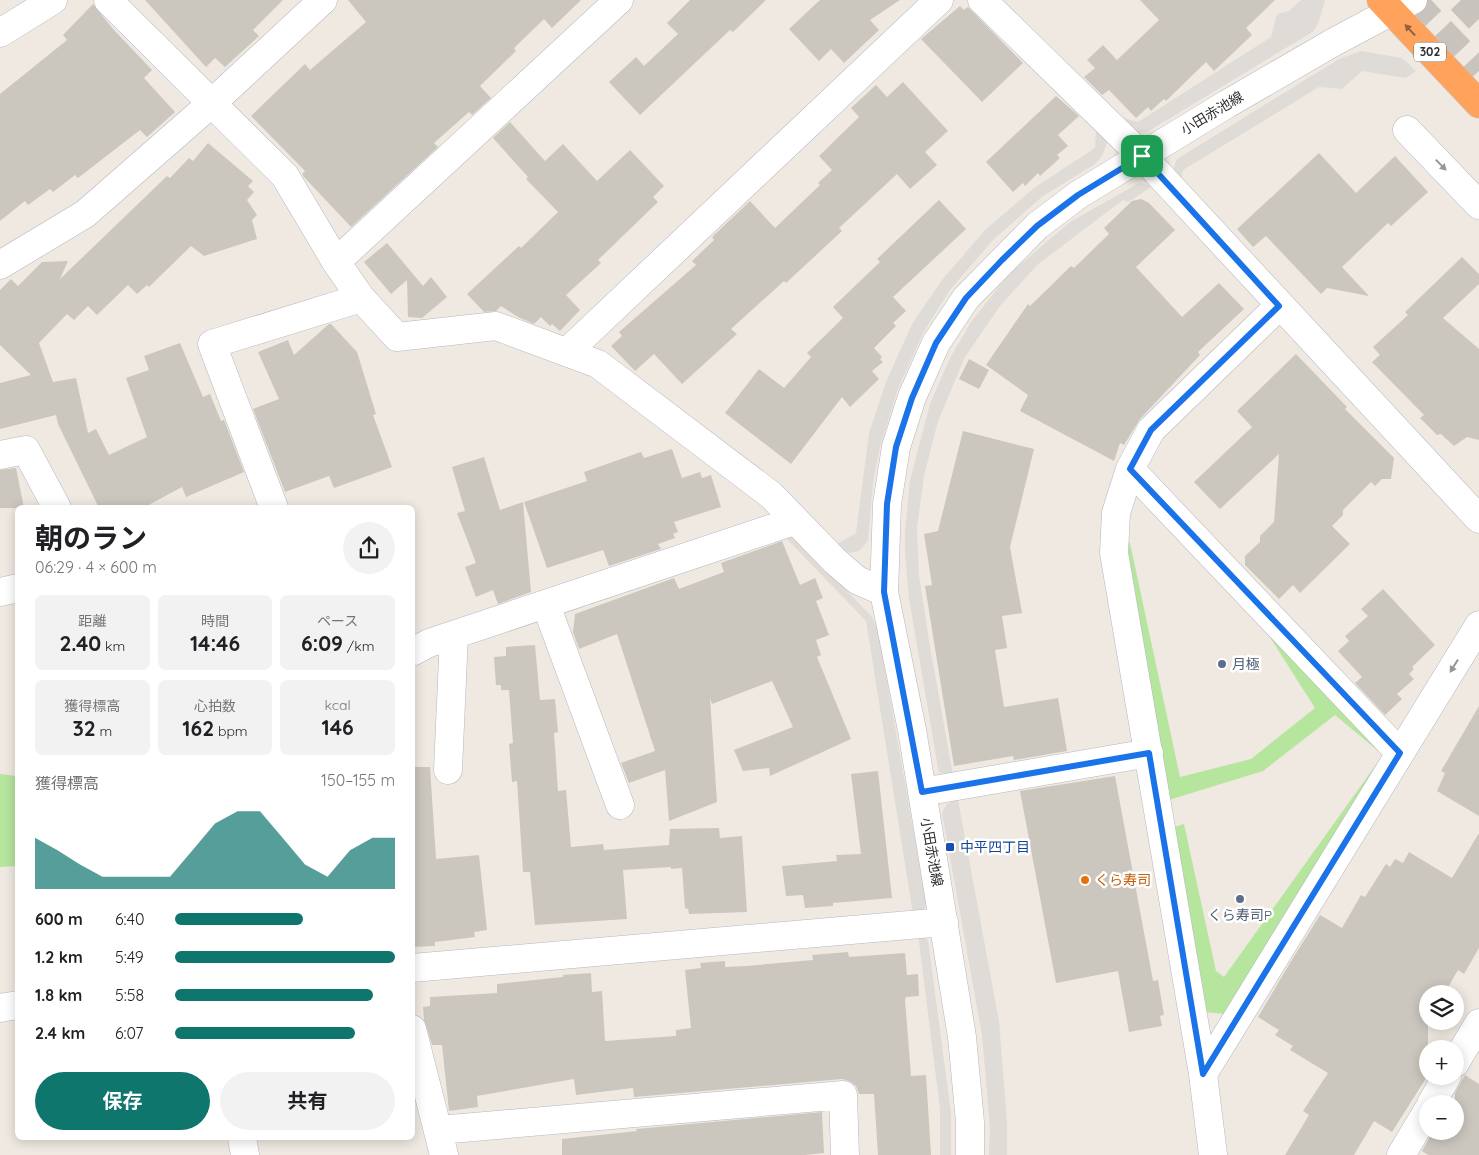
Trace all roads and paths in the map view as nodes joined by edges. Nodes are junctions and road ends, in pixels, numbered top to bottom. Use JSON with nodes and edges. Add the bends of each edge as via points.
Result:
{"nodes":[{"id":1,"x":53,"y":0,"type":"edge"},
{"id":2,"x":108,"y":0,"type":"edge"},
{"id":3,"x":324,"y":0,"type":"edge"},
{"id":4,"x":618,"y":0,"type":"edge"},
{"id":5,"x":939,"y":0,"type":"edge"},
{"id":6,"x":982,"y":0,"type":"edge"},
{"id":7,"x":1395,"y":3,"type":"edge"},
{"id":8,"x":0,"y":33,"type":"edge"},
{"id":9,"x":213,"y":102,"type":"junction"},
{"id":10,"x":1479,"y":104,"type":"edge"},
{"id":11,"x":1407,"y":130,"type":"dead end"},
{"id":12,"x":1142,"y":156,"type":"junction"},
{"id":13,"x":1479,"y":205,"type":"edge"},
{"id":14,"x":336,"y":262,"type":"junction"},
{"id":15,"x":0,"y":265,"type":"edge"},
{"id":16,"x":361,"y":298,"type":"junction"},
{"id":17,"x":1279,"y":306,"type":"junction"},
{"id":18,"x":568,"y":351,"type":"junction"},
{"id":19,"x":0,"y":456,"type":"edge"},
{"id":20,"x":1130,"y":469,"type":"junction"},
{"id":21,"x":55,"y":505,"type":"edge"},
{"id":22,"x":273,"y":505,"type":"edge"},
{"id":23,"x":1479,"y":519,"type":"edge"},
{"id":24,"x":794,"y":521,"type":"junction"},
{"id":25,"x":15,"y":589,"type":"edge"},
{"id":26,"x":0,"y":592,"type":"edge"},
{"id":27,"x":884,"y":592,"type":"junction"},
{"id":28,"x":546,"y":605,"type":"junction"},
{"id":29,"x":1479,"y":625,"type":"edge"},
{"id":30,"x":454,"y":635,"type":"junction"},
{"id":31,"x":415,"y":651,"type":"edge"},
{"id":32,"x":1149,"y":753,"type":"junction"},
{"id":33,"x":1400,"y":753,"type":"junction"},
{"id":34,"x":448,"y":770,"type":"dead end"},
{"id":35,"x":922,"y":792,"type":"junction"},
{"id":36,"x":620,"y":805,"type":"dead end"},
{"id":37,"x":944,"y":922,"type":"junction"},
{"id":38,"x":415,"y":968,"type":"edge"},
{"id":39,"x":15,"y":1006,"type":"edge"},
{"id":40,"x":0,"y":1008,"type":"edge"},
{"id":41,"x":1479,"y":1023,"type":"edge"},
{"id":42,"x":415,"y":1040,"type":"edge"},
{"id":43,"x":1464,"y":1048,"type":"edge"},
{"id":44,"x":1203,"y":1074,"type":"junction"},
{"id":45,"x":1419,"y":1125,"type":"edge"},
{"id":46,"x":242,"y":1140,"type":"edge"},
{"id":47,"x":442,"y":1142,"type":"edge"},
{"id":48,"x":245,"y":1155,"type":"edge"},
{"id":49,"x":845,"y":1155,"type":"edge"},
{"id":50,"x":970,"y":1155,"type":"edge"},
{"id":51,"x":1213,"y":1155,"type":"edge"},
{"id":52,"x":1401,"y":1155,"type":"edge"}],
"edges":[{"from":1,"to":8,"type":"street"},
{"from":2,"to":9,"type":"street"},
{"from":3,"to":9,"type":"street"},
{"from":4,"to":14,"type":"street"},
{"from":5,"to":18,"type":"street"},
{"from":6,"to":12,"type":"street"},
{"from":10,"to":7,"type":"highway","number":"302","one_way":true},
{"from":7,"to":12,"type":"street","name":"小田赤池線"},
{"from":9,"to":14,"type":"street","via":[[285,176]]},
{"from":9,"to":15,"type":"street","via":[[85,214]]},
{"from":11,"to":13,"type":"street","one_way":true},
{"from":12,"to":17,"type":"street"},
{"from":12,"to":27,"type":"street","name":"小田赤池線","via":[[1078,195],[1037,226],[966,298],[936,343],[912,398],[896,447],[887,504]]},
{"from":14,"to":16,"type":"street"},
{"from":16,"to":18,"type":"street","via":[[397,336],[496,326]]},
{"from":16,"to":22,"type":"street","via":[[212,344]]},
{"from":17,"to":20,"type":"street","via":[[1151,430]]},
{"from":17,"to":23,"type":"street"},
{"from":18,"to":24,"type":"street","via":[[598,364],[771,494]]},
{"from":19,"to":21,"type":"street","via":[[26,450]]},
{"from":20,"to":32,"type":"street","via":[[1116,513],[1114,553]]},
{"from":20,"to":33,"type":"street"},
{"from":24,"to":27,"type":"street","via":[[857,580]]},
{"from":24,"to":28,"type":"street"},
{"from":25,"to":26,"type":"street"},
{"from":27,"to":35,"type":"street","name":"小田赤池線"},
{"from":28,"to":30,"type":"street"},
{"from":28,"to":36,"type":"street"},
{"from":29,"to":33,"type":"street","one_way":true},
{"from":30,"to":31,"type":"street"},
{"from":30,"to":34,"type":"street"},
{"from":32,"to":35,"type":"street"},
{"from":32,"to":44,"type":"street"},
{"from":33,"to":44,"type":"street"},
{"from":35,"to":37,"type":"street","name":"小田赤池線"},
{"from":37,"to":38,"type":"street"},
{"from":37,"to":50,"type":"street","name":"小田赤池線","via":[[962,1037]]},
{"from":39,"to":40,"type":"street"},
{"from":41,"to":43,"type":"street"},
{"from":42,"to":47,"type":"street"},
{"from":44,"to":51,"type":"street"},
{"from":45,"to":52,"type":"street"},
{"from":46,"to":48,"type":"street"},
{"from":47,"to":49,"type":"street","via":[[844,1095]]}]}
